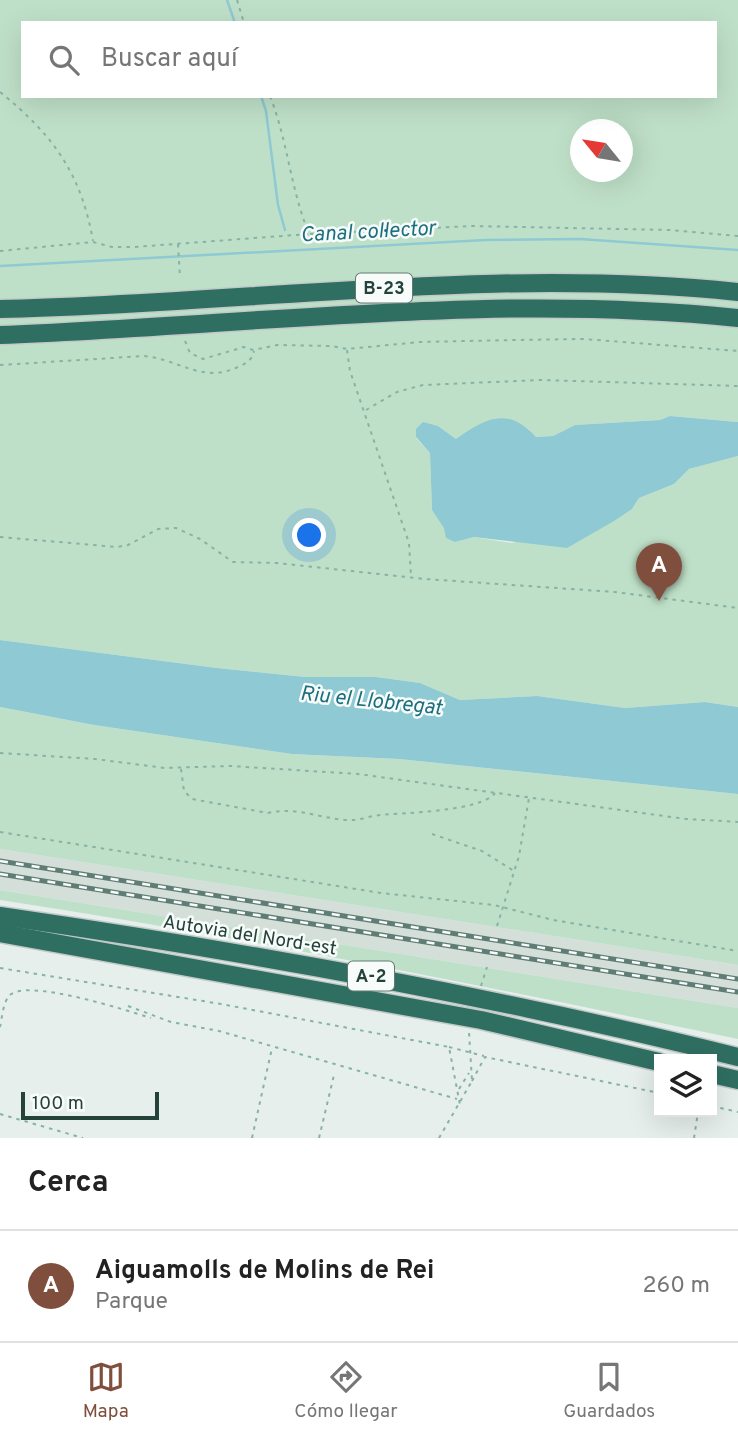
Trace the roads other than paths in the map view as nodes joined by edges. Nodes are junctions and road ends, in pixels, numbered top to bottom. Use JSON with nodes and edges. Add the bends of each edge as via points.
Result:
{"nodes":[{"id":1,"x":738,"y":292,"type":"edge"},
{"id":2,"x":0,"y":309,"type":"edge"},
{"id":3,"x":738,"y":318,"type":"edge"},
{"id":4,"x":0,"y":335,"type":"edge"},
{"id":5,"x":0,"y":915,"type":"edge"},
{"id":6,"x":0,"y":933,"type":"edge"},
{"id":7,"x":738,"y":1057,"type":"edge"},
{"id":8,"x":654,"y":1061,"type":"edge"},
{"id":9,"x":717,"y":1075,"type":"edge"},
{"id":10,"x":738,"y":1080,"type":"edge"}],
"edges":[{"from":1,"to":2,"type":"highway","number":"B-23","via":[[489,283]]},
{"from":3,"to":4,"type":"highway","number":"B-23","via":[[598,308],[487,308]]},
{"from":5,"to":7,"type":"highway","name":"Autovia del Nord-est","number":"A-2","via":[[343,970],[597,1022]]},
{"from":6,"to":8,"type":"highway","name":"Autovia del Nord-est","number":"A-2","via":[[481,1020]]},
{"from":9,"to":10,"type":"highway"}]}
